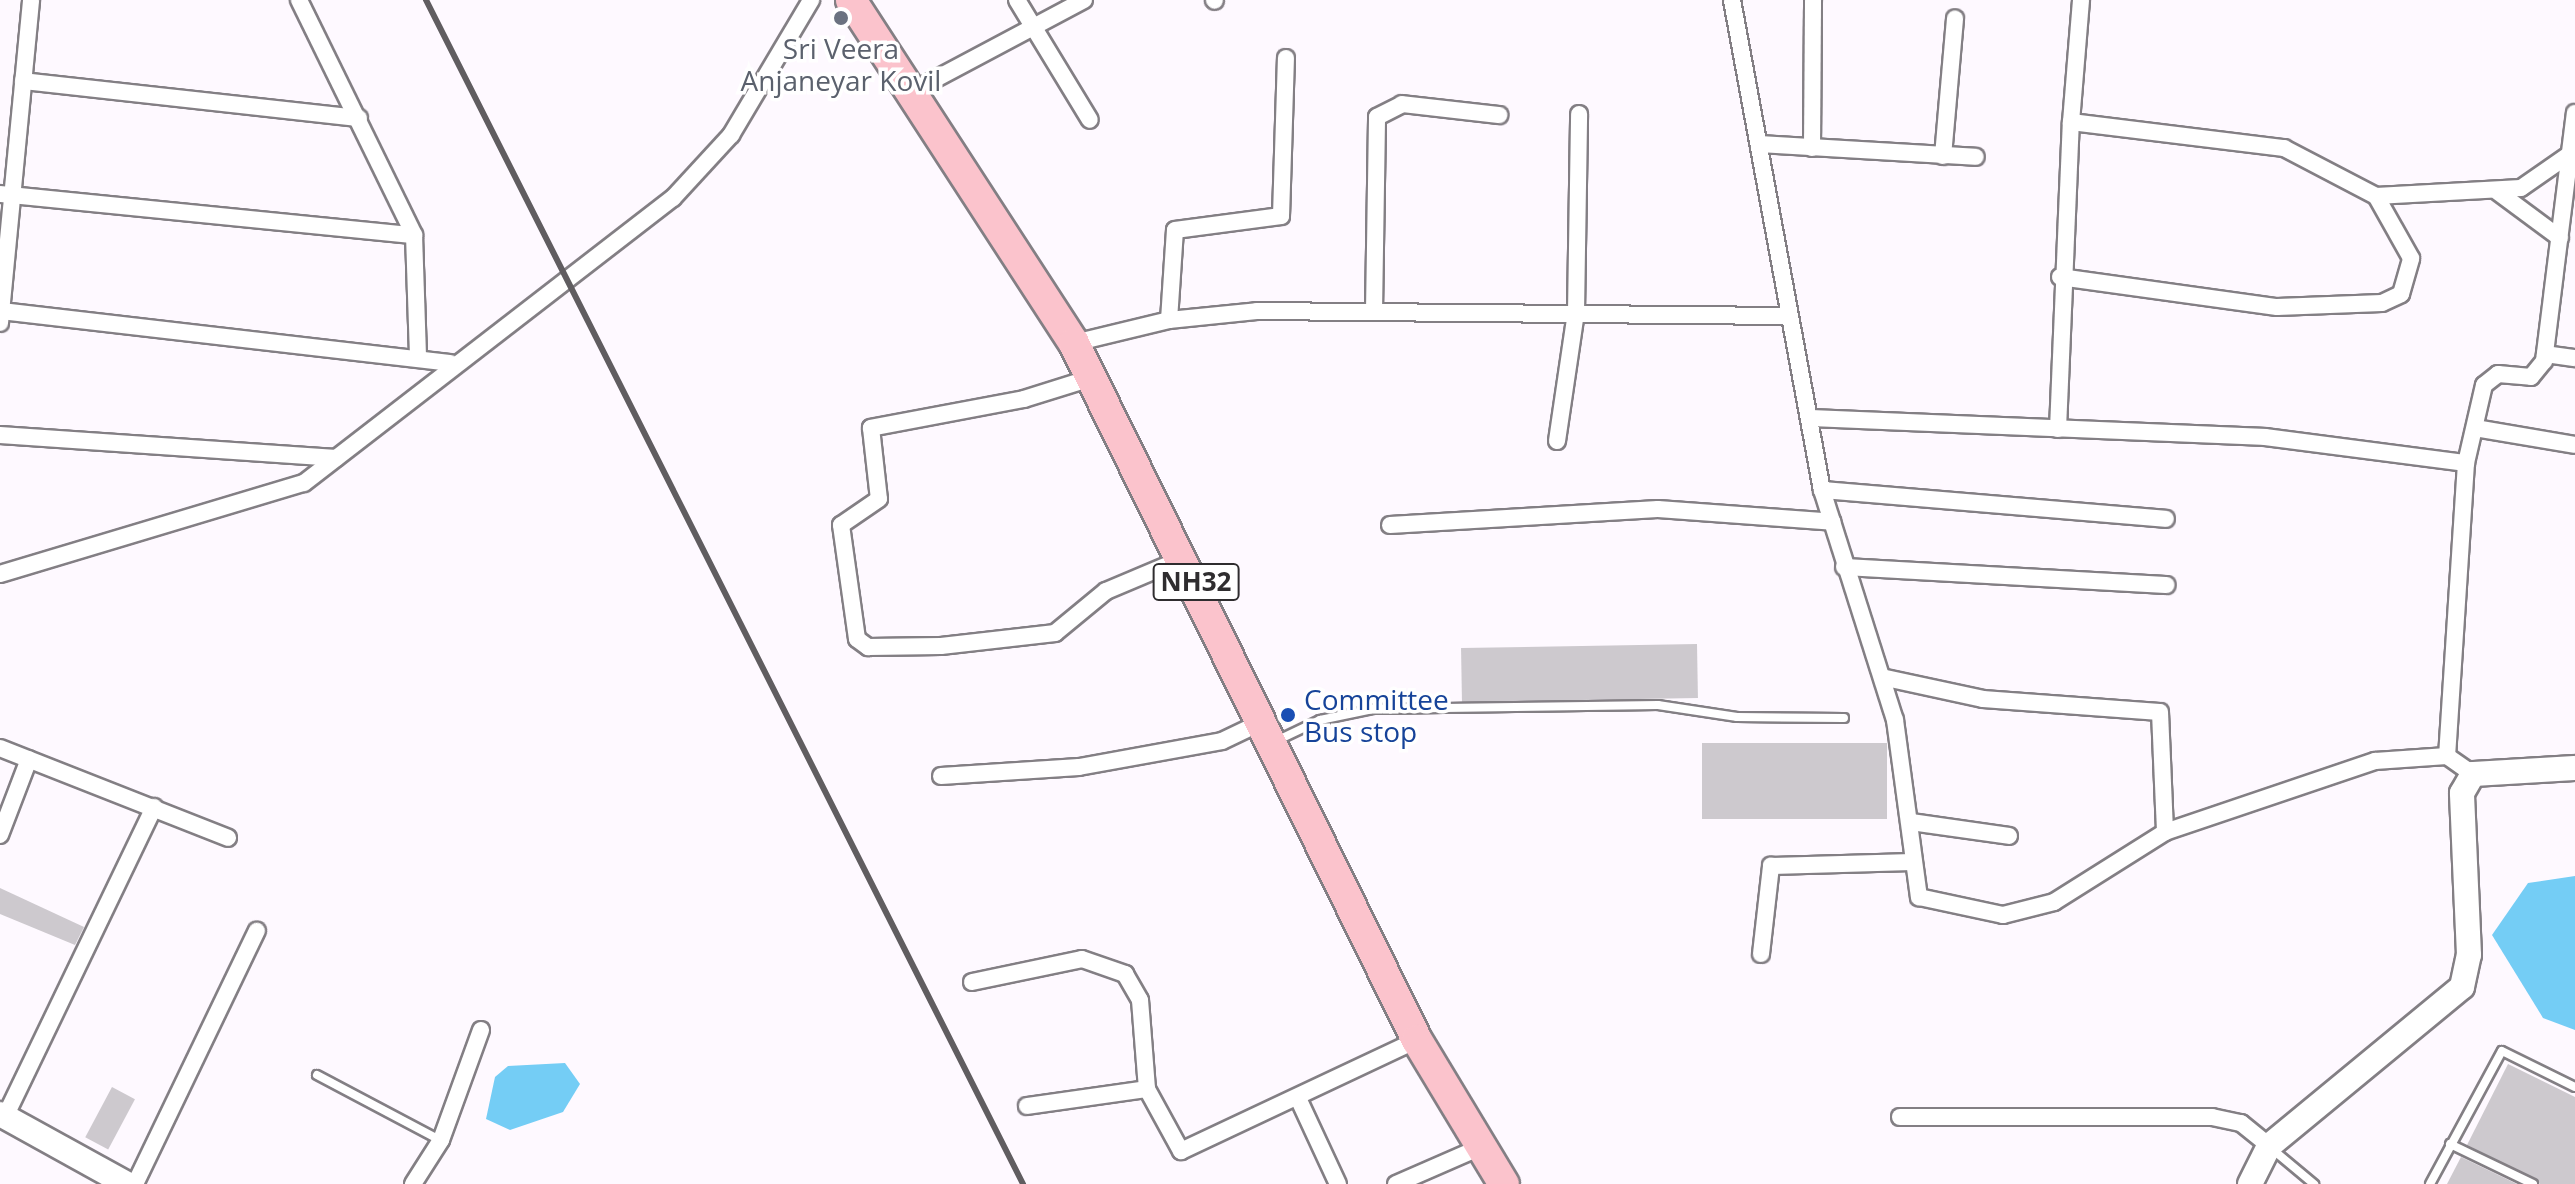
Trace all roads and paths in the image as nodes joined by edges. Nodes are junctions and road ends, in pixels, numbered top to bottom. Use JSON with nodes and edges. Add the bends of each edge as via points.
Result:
{"nodes":[{"id":1,"x":31,"y":0,"type":"edge"},
{"id":2,"x":299,"y":0,"type":"edge"},
{"id":3,"x":811,"y":0,"type":"edge"},
{"id":4,"x":851,"y":0,"type":"edge"},
{"id":5,"x":1017,"y":0,"type":"edge"},
{"id":6,"x":1084,"y":0,"type":"edge"},
{"id":7,"x":1732,"y":0,"type":"edge"},
{"id":8,"x":1813,"y":0,"type":"edge"},
{"id":9,"x":2081,"y":0,"type":"edge"},
{"id":10,"x":1955,"y":19,"type":"dead end"},
{"id":11,"x":1032,"y":25,"type":"junction"},
{"id":12,"x":1286,"y":58,"type":"dead end"},
{"id":13,"x":23,"y":81,"type":"junction"},
{"id":14,"x":911,"y":92,"type":"junction"},
{"id":15,"x":2575,"y":113,"type":"edge"},
{"id":16,"x":1579,"y":114,"type":"dead end"},
{"id":17,"x":1499,"y":115,"type":"dead end"},
{"id":18,"x":359,"y":118,"type":"junction"},
{"id":19,"x":1090,"y":120,"type":"dead end"},
{"id":20,"x":2071,"y":122,"type":"junction"},
{"id":21,"x":1759,"y":144,"type":"junction"},
{"id":22,"x":1812,"y":148,"type":"junction"},
{"id":23,"x":2570,"y":154,"type":"junction"},
{"id":24,"x":1943,"y":156,"type":"junction"},
{"id":25,"x":1976,"y":157,"type":"dead end"},
{"id":26,"x":2498,"y":192,"type":"junction"},
{"id":27,"x":6,"y":195,"type":"edge"},
{"id":28,"x":2376,"y":196,"type":"junction"},
{"id":29,"x":414,"y":235,"type":"junction"},
{"id":30,"x":2560,"y":238,"type":"junction"},
{"id":31,"x":2060,"y":277,"type":"junction"},
{"id":32,"x":1374,"y":311,"type":"junction"},
{"id":33,"x":1576,"y":312,"type":"junction"},
{"id":34,"x":1789,"y":316,"type":"junction"},
{"id":35,"x":1,"y":317,"type":"edge"},
{"id":36,"x":1169,"y":320,"type":"junction"},
{"id":37,"x":1074,"y":343,"type":"junction"},
{"id":38,"x":2545,"y":354,"type":"junction"},
{"id":39,"x":418,"y":355,"type":"junction"},
{"id":40,"x":2575,"y":358,"type":"edge"},
{"id":41,"x":450,"y":363,"type":"junction"},
{"id":42,"x":1091,"y":378,"type":"junction"},
{"id":43,"x":1813,"y":418,"type":"junction"},
{"id":44,"x":2475,"y":428,"type":"junction"},
{"id":45,"x":2058,"y":429,"type":"junction"},
{"id":46,"x":0,"y":435,"type":"edge"},
{"id":47,"x":1557,"y":441,"type":"dead end"},
{"id":48,"x":2575,"y":445,"type":"edge"},
{"id":49,"x":336,"y":458,"type":"junction"},
{"id":50,"x":2466,"y":463,"type":"junction"},
{"id":51,"x":1822,"y":490,"type":"junction"},
{"id":52,"x":2166,"y":519,"type":"dead end"},
{"id":53,"x":1833,"y":522,"type":"junction"},
{"id":54,"x":1390,"y":525,"type":"dead end"},
{"id":55,"x":1184,"y":558,"type":"junction"},
{"id":56,"x":1844,"y":567,"type":"junction"},
{"id":57,"x":0,"y":574,"type":"edge"},
{"id":58,"x":2166,"y":585,"type":"dead end"},
{"id":59,"x":1886,"y":678,"type":"junction"},
{"id":60,"x":1844,"y":718,"type":"dead end"},
{"id":61,"x":1270,"y":731,"type":"junction"},
{"id":62,"x":0,"y":748,"type":"edge"},
{"id":63,"x":2447,"y":756,"type":"junction"},
{"id":64,"x":29,"y":759,"type":"junction"},
{"id":65,"x":2575,"y":768,"type":"edge"},
{"id":66,"x":2473,"y":774,"type":"junction"},
{"id":67,"x":941,"y":776,"type":"dead end"},
{"id":68,"x":154,"y":807,"type":"junction"},
{"id":69,"x":1911,"y":822,"type":"junction"},
{"id":70,"x":2165,"y":832,"type":"junction"},
{"id":71,"x":0,"y":835,"type":"edge"},
{"id":72,"x":2009,"y":836,"type":"dead end"},
{"id":73,"x":228,"y":838,"type":"dead end"},
{"id":74,"x":1913,"y":862,"type":"junction"},
{"id":75,"x":257,"y":931,"type":"dead end"},
{"id":76,"x":1761,"y":954,"type":"dead end"},
{"id":77,"x":972,"y":982,"type":"dead end"},
{"id":78,"x":481,"y":1030,"type":"dead end"},
{"id":79,"x":1417,"y":1040,"type":"junction"},
{"id":80,"x":317,"y":1075,"type":"dead end"},
{"id":81,"x":2575,"y":1087,"type":"edge"},
{"id":82,"x":1147,"y":1089,"type":"junction"},
{"id":83,"x":1298,"y":1098,"type":"junction"},
{"id":84,"x":1027,"y":1106,"type":"dead end"},
{"id":85,"x":3,"y":1116,"type":"edge"},
{"id":86,"x":1900,"y":1117,"type":"dead end"},
{"id":87,"x":441,"y":1140,"type":"junction"},
{"id":88,"x":2450,"y":1144,"type":"junction"},
{"id":89,"x":1483,"y":1146,"type":"junction"},
{"id":90,"x":2269,"y":1146,"type":"junction"},
{"id":91,"x":127,"y":1184,"type":"edge"},
{"id":92,"x":135,"y":1184,"type":"edge"},
{"id":93,"x":413,"y":1184,"type":"edge"},
{"id":94,"x":1338,"y":1184,"type":"edge"},
{"id":95,"x":1396,"y":1184,"type":"edge"},
{"id":96,"x":1504,"y":1184,"type":"edge"},
{"id":97,"x":2250,"y":1184,"type":"edge"},
{"id":98,"x":2314,"y":1184,"type":"edge"},
{"id":99,"x":2430,"y":1184,"type":"edge"},
{"id":100,"x":2533,"y":1184,"type":"edge"}],
"edges":[{"from":1,"to":13,"type":"street"},
{"from":2,"to":18,"type":"street"},
{"from":3,"to":41,"type":"street","via":[[731,135],[673,198]]},
{"from":4,"to":14,"type":"highway","number":"NH32"},
{"from":5,"to":11,"type":"street"},
{"from":6,"to":11,"type":"street"},
{"from":7,"to":21,"type":"street"},
{"from":8,"to":22,"type":"street"},
{"from":9,"to":20,"type":"street"},
{"from":10,"to":24,"type":"street"},
{"from":11,"to":14,"type":"street"},
{"from":11,"to":19,"type":"street"},
{"from":12,"to":36,"type":"street","via":[[1281,216],[1175,230]]},
{"from":13,"to":18,"type":"street"},
{"from":13,"to":27,"type":"street"},
{"from":14,"to":37,"type":"highway","number":"NH32"},
{"from":15,"to":23,"type":"street"},
{"from":16,"to":33,"type":"street"},
{"from":17,"to":32,"type":"street","via":[[1402,104],[1377,117]]},
{"from":18,"to":29,"type":"street"},
{"from":20,"to":28,"type":"street","via":[[2284,148]]},
{"from":20,"to":31,"type":"street"},
{"from":21,"to":22,"type":"street"},
{"from":21,"to":34,"type":"street"},
{"from":22,"to":24,"type":"street"},
{"from":23,"to":26,"type":"street","via":[[2521,188]]},
{"from":23,"to":30,"type":"street"},
{"from":24,"to":25,"type":"street"},
{"from":26,"to":28,"type":"street"},
{"from":26,"to":30,"type":"street"},
{"from":27,"to":29,"type":"street"},
{"from":27,"to":35,"type":"street"},
{"from":28,"to":31,"type":"street","via":[[2411,258],[2401,294],[2382,303],[2277,307]]},
{"from":29,"to":39,"type":"street"},
{"from":30,"to":38,"type":"street"},
{"from":31,"to":45,"type":"street"},
{"from":32,"to":33,"type":"street"},
{"from":32,"to":36,"type":"street"},
{"from":33,"to":34,"type":"street"},
{"from":33,"to":47,"type":"street"},
{"from":34,"to":43,"type":"street"},
{"from":35,"to":39,"type":"street"},
{"from":36,"to":37,"type":"street"},
{"from":37,"to":42,"type":"highway","number":"NH32"},
{"from":38,"to":40,"type":"street"},
{"from":38,"to":44,"type":"street","via":[[2531,377],[2490,378]]},
{"from":39,"to":41,"type":"street"},
{"from":41,"to":49,"type":"street"},
{"from":42,"to":55,"type":"highway","number":"NH32"},
{"from":42,"to":55,"type":"street","via":[[1024,399],[871,428],[879,499],[841,525],[857,639],[868,647],[941,646],[1055,633],[1106,591]]},
{"from":43,"to":45,"type":"street"},
{"from":43,"to":51,"type":"street"},
{"from":44,"to":48,"type":"street"},
{"from":44,"to":50,"type":"street"},
{"from":45,"to":50,"type":"street","via":[[2265,437]]},
{"from":46,"to":49,"type":"street"},
{"from":49,"to":57,"type":"street","via":[[304,483]]},
{"from":50,"to":63,"type":"street"},
{"from":51,"to":52,"type":"street"},
{"from":51,"to":53,"type":"street"},
{"from":53,"to":54,"type":"street","via":[[1658,509]]},
{"from":53,"to":56,"type":"street"},
{"from":55,"to":61,"type":"highway","number":"NH32"},
{"from":56,"to":58,"type":"street"},
{"from":56,"to":59,"type":"street"},
{"from":59,"to":69,"type":"street"},
{"from":59,"to":70,"type":"street","via":[[1983,699],[2160,712]]},
{"from":60,"to":61,"type":"lane","via":[[1737,717],[1658,705],[1373,709]]},
{"from":61,"to":67,"type":"street","via":[[1079,767]]},
{"from":61,"to":79,"type":"highway","number":"NH32"},
{"from":62,"to":64,"type":"street"},
{"from":63,"to":66,"type":"street"},
{"from":63,"to":70,"type":"street","via":[[2375,761]]},
{"from":64,"to":68,"type":"street"},
{"from":64,"to":71,"type":"street"},
{"from":65,"to":66,"type":"street"},
{"from":66,"to":90,"type":"street","via":[[2462,793],[2469,955],[2462,987]]},
{"from":68,"to":73,"type":"street"},
{"from":68,"to":85,"type":"street"},
{"from":69,"to":72,"type":"street"},
{"from":69,"to":74,"type":"street"},
{"from":70,"to":74,"type":"street","via":[[2054,902],[2003,915],[1930,903],[1914,886]]},
{"from":74,"to":76,"type":"street","via":[[1771,866]]},
{"from":75,"to":92,"type":"street"},
{"from":77,"to":82,"type":"street","via":[[1082,959],[1125,974],[1140,1000]]},
{"from":78,"to":87,"type":"street"},
{"from":79,"to":83,"type":"street"},
{"from":79,"to":89,"type":"highway","number":"NH32"},
{"from":80,"to":87,"type":"lane"},
{"from":81,"to":88,"type":"lane","via":[[2502,1051]]},
{"from":82,"to":83,"type":"street","via":[[1173,1142],[1191,1152]]},
{"from":82,"to":84,"type":"street"},
{"from":83,"to":94,"type":"street"},
{"from":85,"to":91,"type":"street"},
{"from":86,"to":90,"type":"street","via":[[2212,1117],[2241,1123]]},
{"from":87,"to":93,"type":"street"},
{"from":88,"to":99,"type":"lane"},
{"from":88,"to":100,"type":"lane"},
{"from":89,"to":95,"type":"street"},
{"from":89,"to":96,"type":"highway","number":"NH32"},
{"from":90,"to":97,"type":"street"},
{"from":90,"to":98,"type":"lane"}]}
